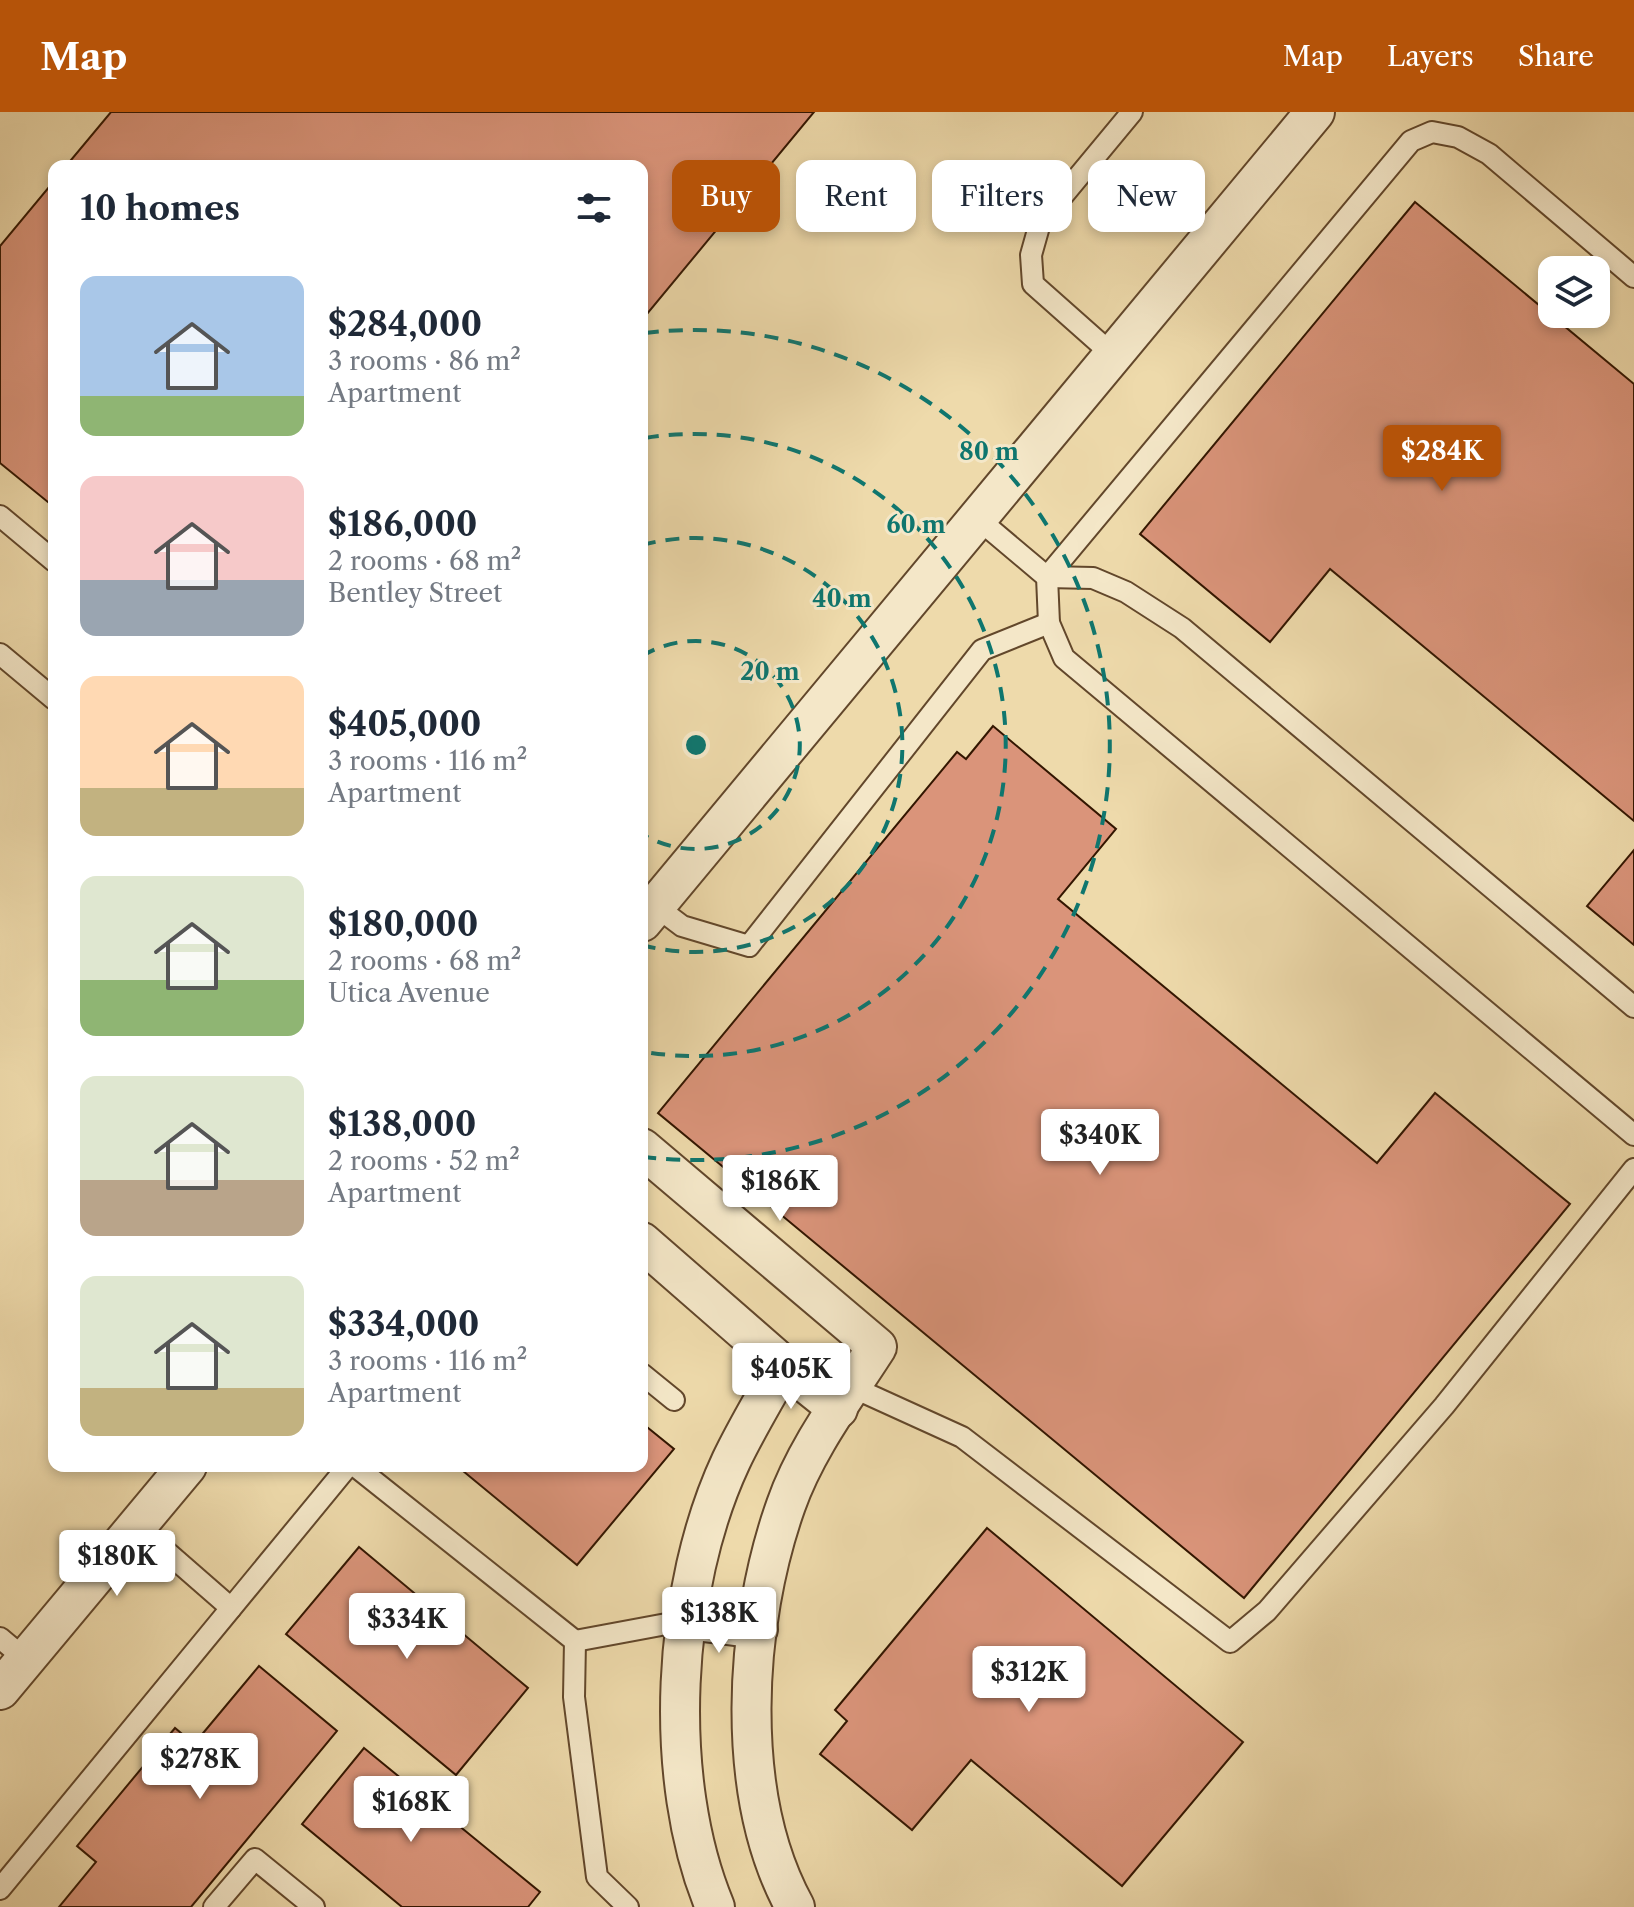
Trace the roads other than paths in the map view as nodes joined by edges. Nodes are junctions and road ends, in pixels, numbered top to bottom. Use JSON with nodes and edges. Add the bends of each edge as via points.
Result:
{"nodes":[{"id":1,"x":1132,"y":112,"type":"edge"},
{"id":2,"x":1315,"y":112,"type":"edge"},
{"id":3,"x":1634,"y":277,"type":"edge"},
{"id":4,"x":1113,"y":355,"type":"junction"},
{"id":5,"x":0,"y":516,"type":"edge"},
{"id":6,"x":977,"y":518,"type":"junction"},
{"id":7,"x":48,"y":556,"type":"edge"},
{"id":8,"x":1047,"y":577,"type":"junction"},
{"id":9,"x":1049,"y":623,"type":"junction"},
{"id":10,"x":0,"y":654,"type":"edge"},
{"id":11,"x":48,"y":694,"type":"edge"},
{"id":12,"x":648,"y":906,"type":"edge"},
{"id":13,"x":648,"y":909,"type":"edge"},
{"id":14,"x":1634,"y":1007,"type":"edge"},
{"id":15,"x":1634,"y":1135,"type":"edge"},
{"id":16,"x":648,"y":1153,"type":"edge"},
{"id":17,"x":1634,"y":1169,"type":"edge"},
{"id":18,"x":648,"y":1248,"type":"edge"},
{"id":19,"x":783,"y":1365,"type":"junction"},
{"id":20,"x":648,"y":1379,"type":"edge"},
{"id":21,"x":845,"y":1398,"type":"junction"},
{"id":22,"x":674,"y":1400,"type":"dead end"},
{"id":23,"x":182,"y":1472,"type":"edge"},
{"id":24,"x":343,"y":1472,"type":"edge"},
{"id":25,"x":363,"y":1472,"type":"edge"},
{"id":26,"x":137,"y":1526,"type":"junction"},
{"id":27,"x":231,"y":1608,"type":"junction"},
{"id":28,"x":688,"y":1620,"type":"junction"},
{"id":29,"x":758,"y":1629,"type":"junction"},
{"id":30,"x":575,"y":1641,"type":"junction"},
{"id":31,"x":13,"y":1649,"type":"edge"},
{"id":32,"x":0,"y":1690,"type":"edge"},
{"id":33,"x":0,"y":1889,"type":"edge"},
{"id":34,"x":214,"y":1907,"type":"edge"},
{"id":35,"x":314,"y":1907,"type":"edge"},
{"id":36,"x":628,"y":1907,"type":"edge"},
{"id":37,"x":715,"y":1907,"type":"edge"},
{"id":38,"x":795,"y":1907,"type":"edge"}],
"edges":[{"from":1,"to":4,"type":"lane","via":[[1040,223],[1031,255],[1033,284]]},
{"from":2,"to":4,"type":"street"},
{"from":3,"to":8,"type":"lane","via":[[1489,154],[1445,134],[1432,132],[1411,141]]},
{"from":4,"to":6,"type":"street"},
{"from":5,"to":7,"type":"lane"},
{"from":6,"to":8,"type":"lane"},
{"from":6,"to":12,"type":"street"},
{"from":8,"to":9,"type":"lane"},
{"from":8,"to":14,"type":"lane","via":[[1093,578],[1182,628]]},
{"from":9,"to":13,"type":"lane","via":[[982,650],[749,946],[682,926]]},
{"from":9,"to":15,"type":"lane","via":[[1064,658]]},
{"from":10,"to":11,"type":"lane"},
{"from":16,"to":21,"type":"street","via":[[877,1347]]},
{"from":17,"to":21,"type":"lane","via":[[1444,1406],[1267,1611],[1230,1642],[962,1437]]},
{"from":18,"to":19,"type":"street"},
{"from":19,"to":21,"type":"street"},
{"from":19,"to":28,"type":"street","via":[[730,1462],[706,1527]]},
{"from":20,"to":22,"type":"lane"},
{"from":21,"to":29,"type":"street","via":[[787,1503],[764,1582]]},
{"from":23,"to":26,"type":"street"},
{"from":24,"to":27,"type":"lane"},
{"from":25,"to":30,"type":"lane"},
{"from":26,"to":27,"type":"lane"},
{"from":26,"to":31,"type":"street"},
{"from":27,"to":33,"type":"lane"},
{"from":28,"to":29,"type":"street"},
{"from":28,"to":30,"type":"lane"},
{"from":28,"to":37,"type":"street","via":[[679,1692],[680,1759],[688,1815]]},
{"from":29,"to":38,"type":"street","via":[[751,1701],[760,1813]]},
{"from":30,"to":36,"type":"lane","via":[[574,1697],[597,1877]]},
{"from":31,"to":32,"type":"street"},
{"from":34,"to":35,"type":"lane","via":[[255,1859]]}]}
